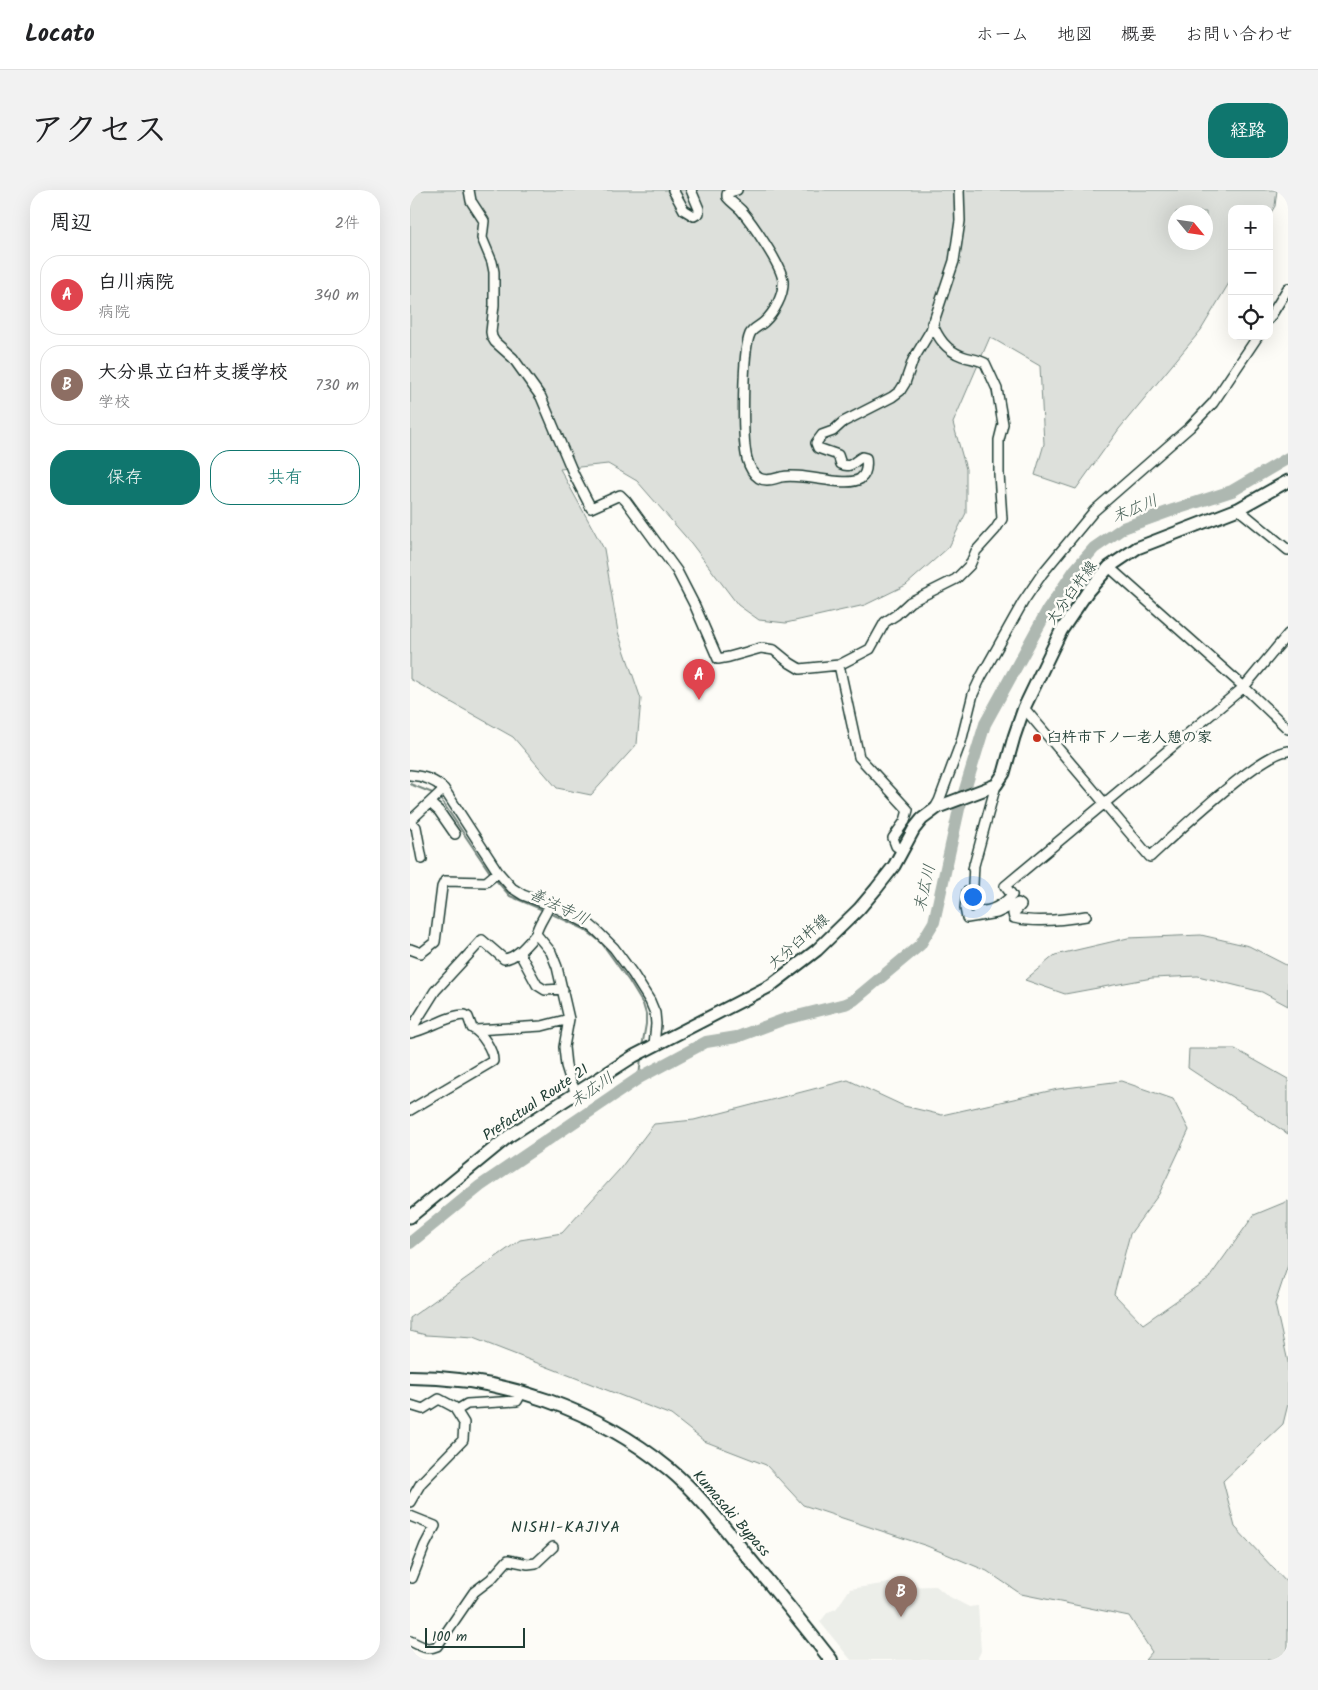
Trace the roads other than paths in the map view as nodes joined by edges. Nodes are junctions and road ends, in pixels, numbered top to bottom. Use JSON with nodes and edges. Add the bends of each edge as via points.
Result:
{"nodes":[{"id":1,"x":469,"y":190,"type":"edge"},
{"id":2,"x":673,"y":190,"type":"edge"},
{"id":3,"x":691,"y":190,"type":"edge"},
{"id":4,"x":737,"y":190,"type":"edge"},
{"id":5,"x":959,"y":190,"type":"edge"},
{"id":6,"x":1288,"y":288,"type":"edge"},
{"id":7,"x":1273,"y":312,"type":"edge"},
{"id":8,"x":932,"y":323,"type":"junction"},
{"id":9,"x":1255,"y":340,"type":"edge"},
{"id":10,"x":1288,"y":481,"type":"edge"},
{"id":11,"x":1238,"y":509,"type":"junction"},
{"id":12,"x":1288,"y":550,"type":"edge"},
{"id":13,"x":1109,"y":566,"type":"junction"},
{"id":14,"x":1288,"y":634,"type":"edge"},
{"id":15,"x":839,"y":665,"type":"junction"},
{"id":16,"x":1244,"y":687,"type":"junction"},
{"id":17,"x":1024,"y":708,"type":"junction"},
{"id":18,"x":1288,"y":729,"type":"edge"},
{"id":19,"x":1288,"y":751,"type":"edge"},
{"id":20,"x":410,"y":775,"type":"edge"},
{"id":21,"x":992,"y":787,"type":"junction"},
{"id":22,"x":442,"y":791,"type":"junction"},
{"id":23,"x":431,"y":802,"type":"junction"},
{"id":24,"x":1105,"y":803,"type":"junction"},
{"id":25,"x":939,"y":807,"type":"junction"},
{"id":26,"x":410,"y":821,"type":"edge"},
{"id":27,"x":455,"y":834,"type":"dead end"},
{"id":28,"x":902,"y":850,"type":"junction"},
{"id":29,"x":422,"y":859,"type":"dead end"},
{"id":30,"x":974,"y":864,"type":"junction"},
{"id":31,"x":497,"y":873,"type":"junction"},
{"id":32,"x":549,"y":906,"type":"junction"},
{"id":33,"x":1086,"y":916,"type":"dead end"},
{"id":34,"x":536,"y":934,"type":"junction"},
{"id":35,"x":410,"y":949,"type":"edge"},
{"id":36,"x":519,"y":952,"type":"junction"},
{"id":37,"x":563,"y":989,"type":"junction"},
{"id":38,"x":569,"y":1019,"type":"junction"},
{"id":39,"x":476,"y":1030,"type":"junction"},
{"id":40,"x":410,"y":1032,"type":"edge"},
{"id":41,"x":653,"y":1046,"type":"junction"},
{"id":42,"x":634,"y":1056,"type":"joint"},
{"id":43,"x":576,"y":1092,"type":"junction"},
{"id":44,"x":410,"y":1110,"type":"edge"},
{"id":45,"x":410,"y":1217,"type":"edge"},
{"id":46,"x":410,"y":1377,"type":"edge"},
{"id":47,"x":522,"y":1392,"type":"junction"},
{"id":48,"x":410,"y":1405,"type":"edge"},
{"id":49,"x":457,"y":1410,"type":"junction"},
{"id":50,"x":410,"y":1502,"type":"edge"},
{"id":51,"x":410,"y":1516,"type":"edge"},
{"id":52,"x":554,"y":1547,"type":"dead end"},
{"id":53,"x":410,"y":1577,"type":"edge"},
{"id":54,"x":410,"y":1641,"type":"edge"},
{"id":55,"x":824,"y":1657,"type":"edge"}],
"edges":[{"from":1,"to":15,"type":"street","via":[[471,202],[484,221],[482,238],[494,272],[492,337],[516,361],[544,402],[591,508],[620,495],[626,501],[677,571],[718,659],[761,648],[774,650],[800,669]]},
{"from":2,"to":3,"type":"street","via":[[684,210],[694,216],[699,209]]},
{"from":4,"to":8,"type":"street","via":[[727,197],[752,224],[781,273],[784,284],[779,302],[750,335],[746,358],[744,443],[747,460],[759,478],[768,480],[792,475],[842,481],[862,478],[866,471],[866,458],[845,466],[838,455],[818,448],[816,443],[822,435],[900,391]]},
{"from":5,"to":8,"type":"street","via":[[960,221],[954,260]]},
{"from":6,"to":7,"type":"street"},
{"from":8,"to":15,"type":"street","via":[[948,349],[986,363],[997,389],[1003,424],[999,440],[1002,519],[970,565],[956,579],[910,602],[885,622],[870,650]]},
{"from":9,"to":25,"type":"street","via":[[1213,403],[1094,511],[1023,602],[973,694]]},
{"from":10,"to":11,"type":"main road","name":"大分臼杵線"},
{"from":11,"to":12,"type":"street"},
{"from":11,"to":13,"type":"main road","name":"大分臼杵線","via":[[1137,548]]},
{"from":13,"to":16,"type":"street"},
{"from":13,"to":17,"type":"main road","name":"大分臼杵線","via":[[1061,631]]},
{"from":14,"to":16,"type":"street"},
{"from":15,"to":28,"type":"street","via":[[859,757],[908,810],[905,821],[892,838]]},
{"from":16,"to":18,"type":"street"},
{"from":16,"to":24,"type":"street"},
{"from":17,"to":21,"type":"main road","name":"大分臼杵線","via":[[1004,773]]},
{"from":17,"to":24,"type":"street"},
{"from":19,"to":24,"type":"street","via":[[1272,756],[1233,784],[1150,857]]},
{"from":20,"to":22,"type":"street","via":[[425,777],[438,784]]},
{"from":21,"to":25,"type":"main road"},
{"from":21,"to":30,"type":"street"},
{"from":22,"to":23,"type":"street"},
{"from":22,"to":31,"type":"street"},
{"from":23,"to":26,"type":"street"},
{"from":23,"to":27,"type":"street"},
{"from":24,"to":30,"type":"street","via":[[1006,886],[1012,895],[988,911],[972,905]]},
{"from":25,"to":28,"type":"main road","name":"大分臼杵線","via":[[917,824]]},
{"from":26,"to":29,"type":"street","via":[[416,827]]},
{"from":28,"to":41,"type":"main road","name":"大分臼杵線","via":[[894,866],[859,909],[790,972],[770,986]]},
{"from":30,"to":33,"type":"street","via":[[966,897],[967,918],[997,913],[1018,903],[1021,905],[1013,914],[1014,918],[1033,921]]},
{"from":31,"to":32,"type":"street","via":[[516,891]]},
{"from":31,"to":35,"type":"street","via":[[488,881],[476,883],[445,881],[434,942],[421,953]]},
{"from":32,"to":34,"type":"street"},
{"from":32,"to":41,"type":"street","via":[[597,930],[614,948],[655,1013]]},
{"from":34,"to":36,"type":"street"},
{"from":34,"to":37,"type":"street","via":[[554,957]]},
{"from":36,"to":37,"type":"street","via":[[538,985],[545,990]]},
{"from":36,"to":40,"type":"street","via":[[504,959],[482,940],[435,991]]},
{"from":37,"to":38,"type":"street"},
{"from":38,"to":39,"type":"street","via":[[542,1026]]},
{"from":38,"to":43,"type":"street","via":[[564,1046],[568,1074]]},
{"from":39,"to":40,"type":"street","via":[[466,1014],[460,1014]]},
{"from":39,"to":44,"type":"street","via":[[490,1048],[493,1062]]},
{"from":41,"to":42,"type":"main road","name":"大分臼杵線"},
{"from":42,"to":43,"type":"main road","name":"Prefactual Route 21"},
{"from":43,"to":45,"type":"main road","name":"Prefactual Route 21","via":[[509,1136]]},
{"from":46,"to":47,"type":"highway","name":"Kumasaki Bypass","via":[[471,1381]]},
{"from":47,"to":49,"type":"street","via":[[517,1401],[468,1404]]},
{"from":47,"to":55,"type":"highway","name":"Kumasaki Bypass","via":[[598,1422],[639,1446],[670,1470],[707,1506]]},
{"from":48,"to":49,"type":"street","via":[[423,1409],[439,1399]]},
{"from":49,"to":50,"type":"street","via":[[464,1423],[463,1440],[421,1483]]},
{"from":51,"to":53,"type":"street","via":[[435,1526]]},
{"from":52,"to":54,"type":"street","via":[[536,1563],[508,1560],[474,1592],[437,1646],[424,1648]]}]}
